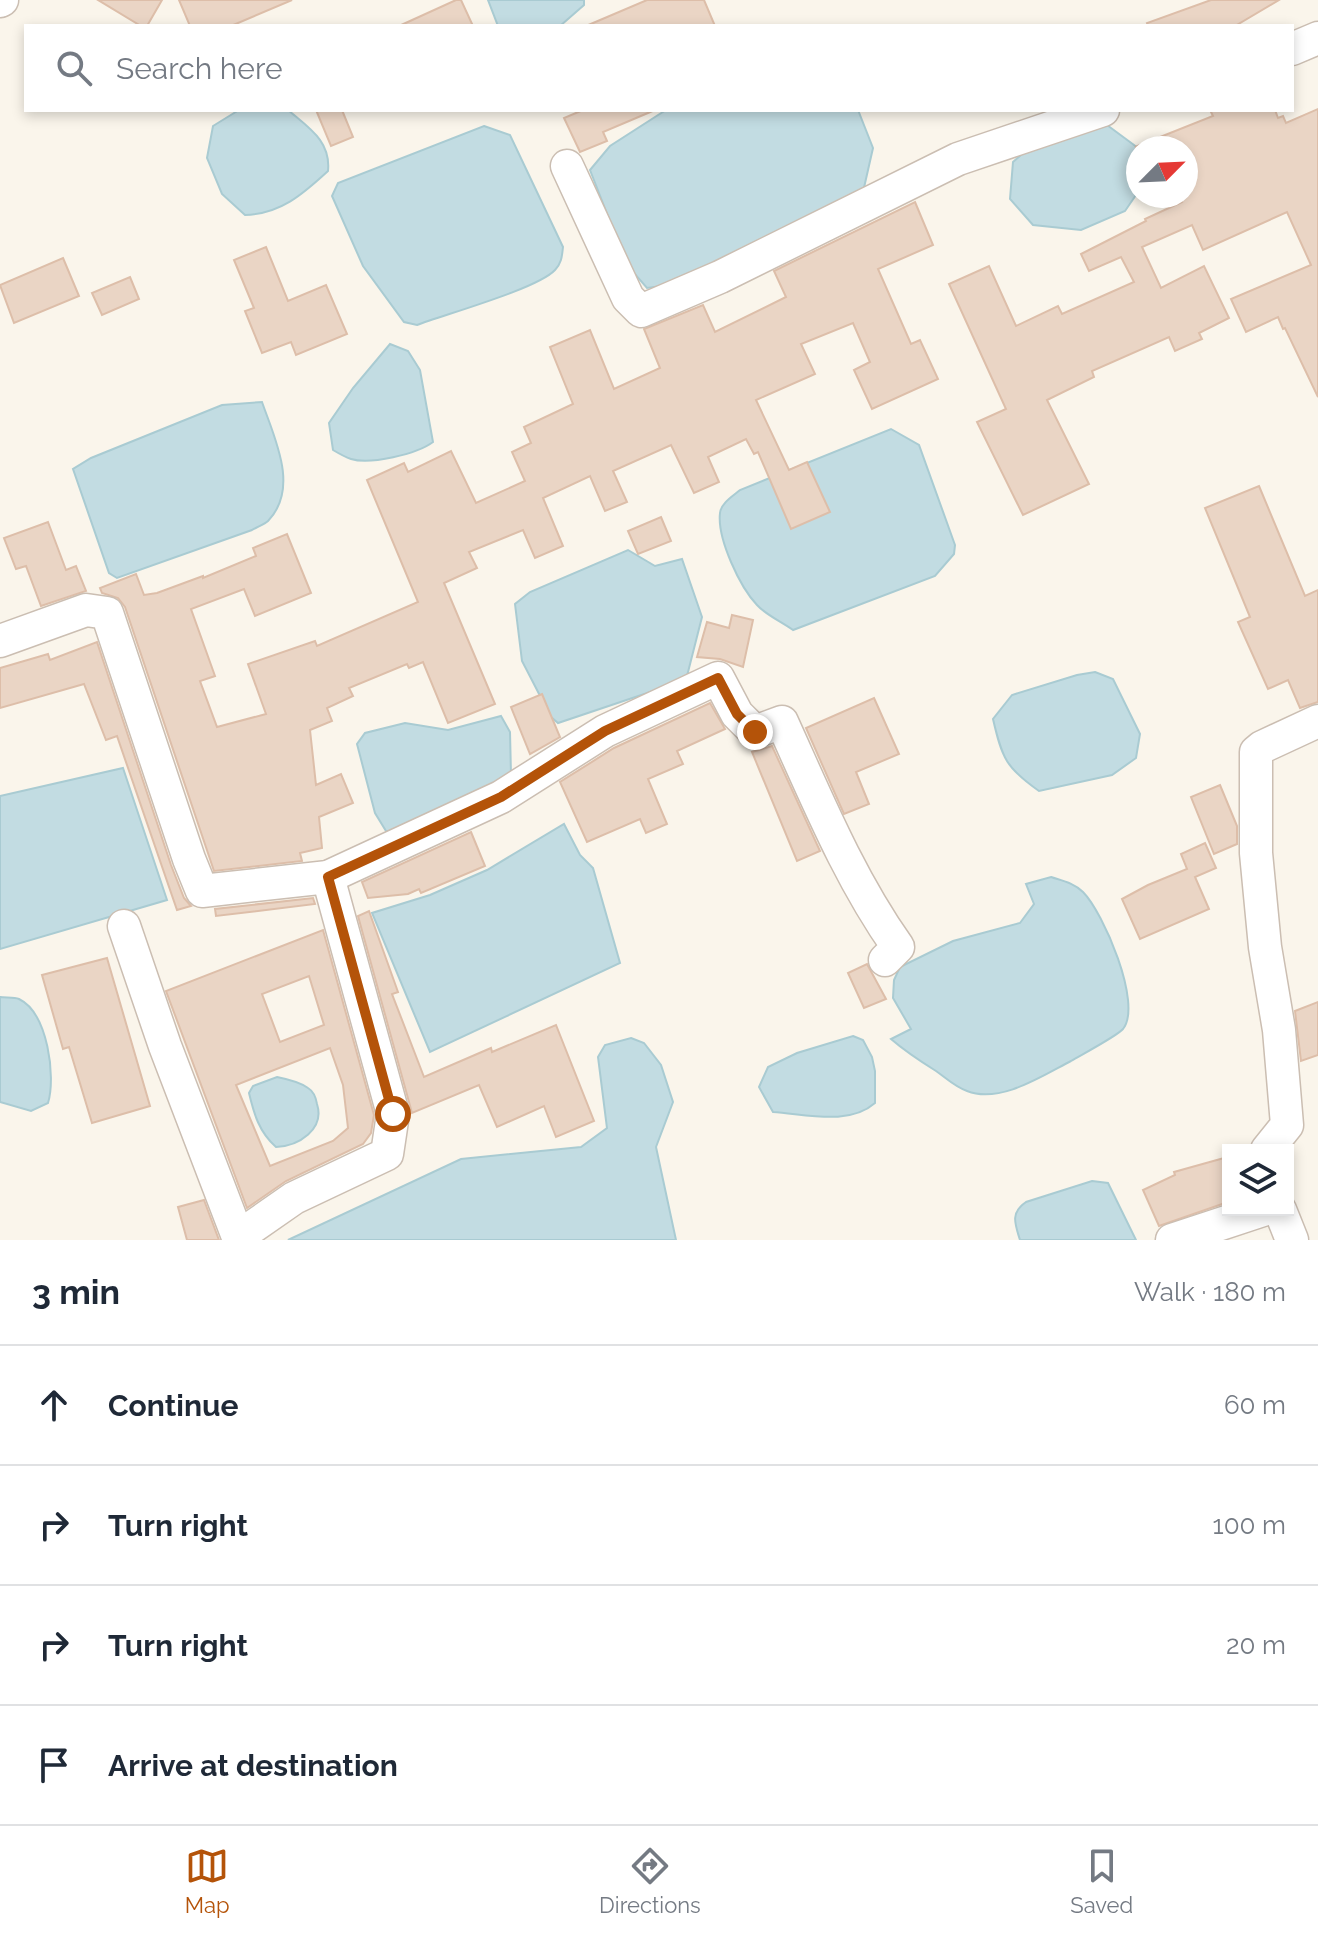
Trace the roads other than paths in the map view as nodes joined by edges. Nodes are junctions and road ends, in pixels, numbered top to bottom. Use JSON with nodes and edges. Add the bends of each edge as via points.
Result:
{"nodes":[{"id":1,"x":1318,"y":38,"type":"edge"},
{"id":2,"x":1294,"y":48,"type":"edge"},
{"id":3,"x":1097,"y":112,"type":"edge"},
{"id":4,"x":567,"y":166,"type":"dead end"},
{"id":5,"x":0,"y":641,"type":"edge"},
{"id":6,"x":1318,"y":721,"type":"edge"},
{"id":7,"x":328,"y":877,"type":"junction"},
{"id":8,"x":124,"y":926,"type":"dead end"},
{"id":9,"x":885,"y":960,"type":"dead end"},
{"id":10,"x":1272,"y":1144,"type":"edge"},
{"id":11,"x":1245,"y":1216,"type":"edge"},
{"id":12,"x":1282,"y":1216,"type":"edge"},
{"id":13,"x":238,"y":1239,"type":"edge"},
{"id":14,"x":1172,"y":1240,"type":"edge"},
{"id":15,"x":1292,"y":1240,"type":"edge"}],
"edges":[{"from":1,"to":2,"type":"street"},
{"from":3,"to":4,"type":"street","via":[[958,159],[641,311],[628,298]]},
{"from":5,"to":7,"type":"street","via":[[86,610],[107,613],[202,891]]},
{"from":6,"to":10,"type":"street","via":[[1256,752],[1256,853],[1287,1125]]},
{"from":7,"to":9,"type":"street","via":[[501,797],[605,731],[718,678],[737,714],[755,732],[782,722],[833,837],[898,947]]},
{"from":7,"to":13,"type":"street","via":[[393,1114],[387,1154],[294,1198]]},
{"from":8,"to":13,"type":"street"},
{"from":11,"to":14,"type":"street"},
{"from":12,"to":15,"type":"street"}]}
